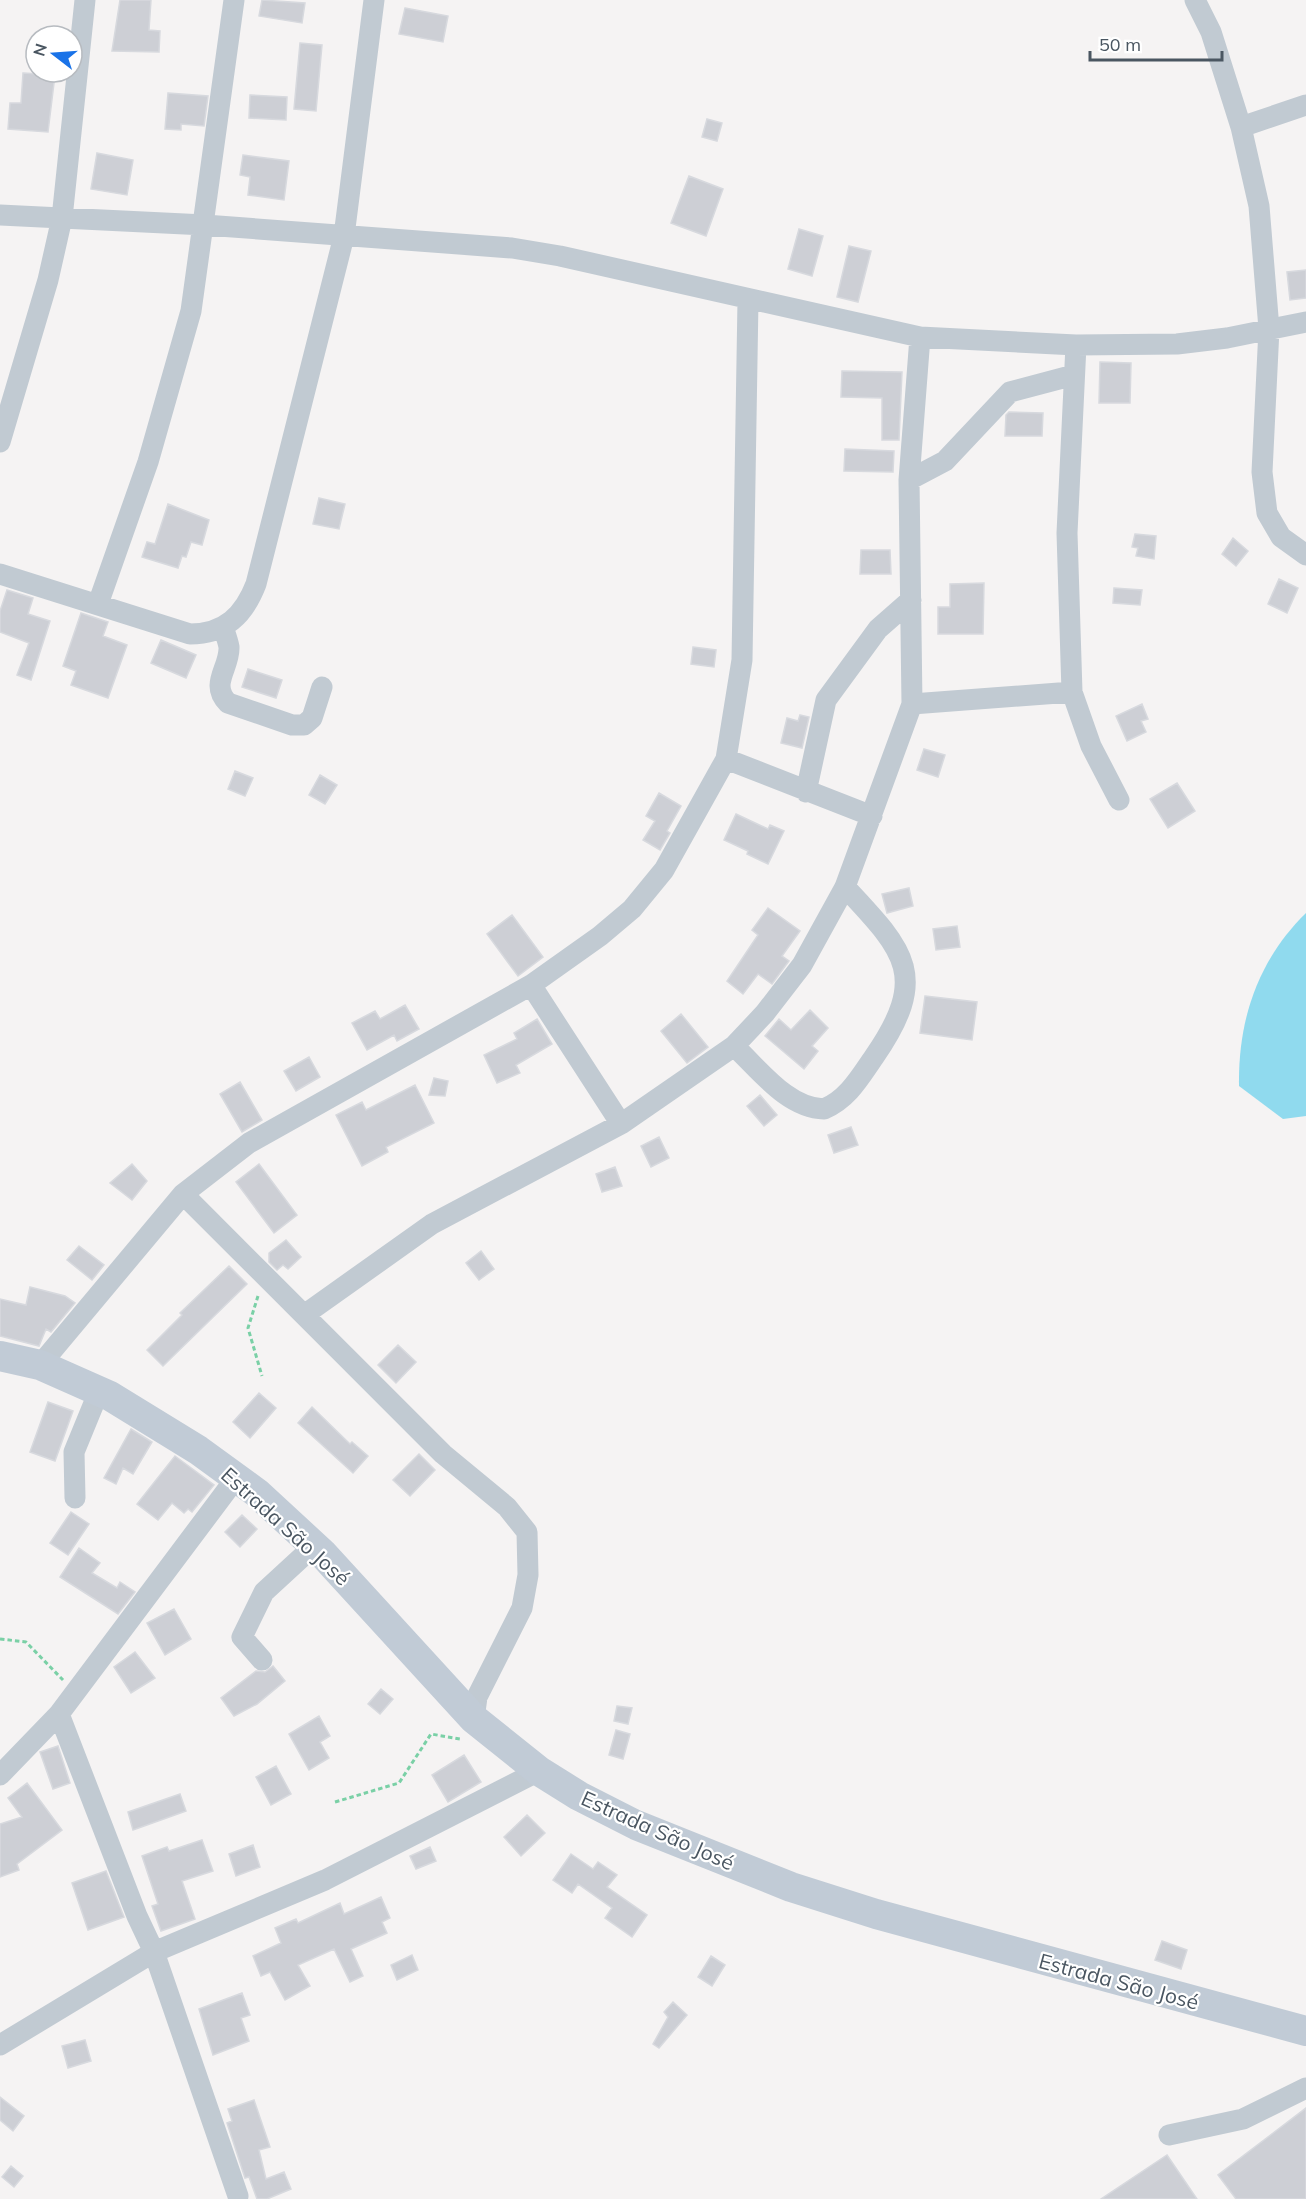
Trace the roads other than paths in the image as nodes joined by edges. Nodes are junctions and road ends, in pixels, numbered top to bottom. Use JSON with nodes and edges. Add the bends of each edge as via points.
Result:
{"nodes":[{"id":1,"x":85,"y":0,"type":"edge"},
{"id":2,"x":234,"y":0,"type":"edge"},
{"id":3,"x":374,"y":0,"type":"edge"},
{"id":4,"x":1195,"y":0,"type":"edge"},
{"id":5,"x":1306,"y":105,"type":"edge"},
{"id":6,"x":1241,"y":127,"type":"junction"},
{"id":7,"x":0,"y":215,"type":"edge"},
{"id":8,"x":62,"y":218,"type":"junction"},
{"id":9,"x":205,"y":225,"type":"junction"},
{"id":10,"x":344,"y":236,"type":"junction"},
{"id":11,"x":748,"y":300,"type":"junction"},
{"id":12,"x":1306,"y":322,"type":"edge"},
{"id":13,"x":1269,"y":329,"type":"junction"},
{"id":14,"x":920,"y":337,"type":"junction"},
{"id":15,"x":1076,"y":345,"type":"junction"},
{"id":16,"x":1074,"y":375,"type":"junction"},
{"id":17,"x":0,"y":442,"type":"edge"},
{"id":18,"x":909,"y":480,"type":"junction"},
{"id":19,"x":1306,"y":555,"type":"edge"},
{"id":20,"x":0,"y":574,"type":"edge"},
{"id":21,"x":911,"y":600,"type":"junction"},
{"id":22,"x":98,"y":604,"type":"junction"},
{"id":23,"x":223,"y":627,"type":"junction"},
{"id":24,"x":322,"y":687,"type":"dead end"},
{"id":25,"x":1072,"y":692,"type":"junction"},
{"id":26,"x":912,"y":704,"type":"junction"},
{"id":27,"x":726,"y":759,"type":"junction"},
{"id":28,"x":806,"y":792,"type":"junction"},
{"id":29,"x":1119,"y":800,"type":"dead end"},
{"id":30,"x":872,"y":816,"type":"junction"},
{"id":31,"x":845,"y":887,"type":"junction"},
{"id":32,"x":531,"y":985,"type":"junction"},
{"id":33,"x":734,"y":1046,"type":"junction"},
{"id":34,"x":621,"y":1124,"type":"junction"},
{"id":35,"x":183,"y":1194,"type":"junction"},
{"id":36,"x":304,"y":1315,"type":"junction"},
{"id":37,"x":0,"y":1356,"type":"edge"},
{"id":38,"x":40,"y":1365,"type":"junction"},
{"id":39,"x":99,"y":1390,"type":"junction"},
{"id":40,"x":236,"y":1478,"type":"junction"},
{"id":41,"x":75,"y":1498,"type":"dead end"},
{"id":42,"x":314,"y":1546,"type":"junction"},
{"id":43,"x":262,"y":1660,"type":"dead end"},
{"id":44,"x":59,"y":1714,"type":"junction"},
{"id":45,"x":469,"y":1730,"type":"junction"},
{"id":46,"x":539,"y":1771,"type":"junction"},
{"id":47,"x":0,"y":1775,"type":"edge"},
{"id":48,"x":154,"y":1952,"type":"junction"},
{"id":49,"x":1306,"y":2031,"type":"edge"},
{"id":50,"x":0,"y":2045,"type":"edge"},
{"id":51,"x":1306,"y":2088,"type":"edge"},
{"id":52,"x":1169,"y":2135,"type":"dead end"},
{"id":53,"x":238,"y":2196,"type":"dead end"}],
"edges":[{"from":1,"to":8,"type":"street"},
{"from":2,"to":9,"type":"street"},
{"from":3,"to":10,"type":"street"},
{"from":4,"to":6,"type":"street","via":[[1211,32]]},
{"from":5,"to":6,"type":"street"},
{"from":6,"to":13,"type":"street","via":[[1259,206]]},
{"from":7,"to":8,"type":"street"},
{"from":8,"to":9,"type":"street"},
{"from":8,"to":17,"type":"street","via":[[48,280]]},
{"from":9,"to":10,"type":"street"},
{"from":9,"to":22,"type":"street","via":[[191,310],[169,395]]},
{"from":10,"to":11,"type":"street","via":[[512,248]]},
{"from":10,"to":23,"type":"street","via":[[256,584],[242,612]]},
{"from":11,"to":14,"type":"street"},
{"from":11,"to":27,"type":"street","via":[[742,660]]},
{"from":12,"to":13,"type":"street"},
{"from":13,"to":15,"type":"street","via":[[1194,343]]},
{"from":13,"to":19,"type":"street","via":[[1263,494],[1267,513],[1281,537]]},
{"from":14,"to":15,"type":"street"},
{"from":14,"to":18,"type":"street"},
{"from":15,"to":16,"type":"street"},
{"from":16,"to":18,"type":"street","via":[[1010,392],[945,461]]},
{"from":16,"to":25,"type":"street","via":[[1066,533]]},
{"from":18,"to":21,"type":"street"},
{"from":20,"to":22,"type":"street"},
{"from":21,"to":26,"type":"street"},
{"from":21,"to":28,"type":"street","via":[[878,629],[826,700]]},
{"from":22,"to":23,"type":"street","via":[[190,634]]},
{"from":23,"to":24,"type":"street","via":[[229,648],[220,685],[221,695],[228,703],[292,725],[304,725],[312,718]]},
{"from":25,"to":26,"type":"street"},
{"from":25,"to":29,"type":"street","via":[[1090,746]]},
{"from":26,"to":30,"type":"street"},
{"from":27,"to":28,"type":"street"},
{"from":27,"to":32,"type":"street","via":[[663,870],[632,909]]},
{"from":28,"to":30,"type":"street"},
{"from":30,"to":31,"type":"street"},
{"from":31,"to":33,"type":"street","via":[[802,965]]},
{"from":31,"to":33,"type":"street","via":[[887,932],[897,948],[906,980],[900,1014],[851,1090],[824,1109],[807,1107],[777,1086]]},
{"from":32,"to":34,"type":"street"},
{"from":32,"to":35,"type":"street","via":[[249,1143]]},
{"from":33,"to":34,"type":"street"},
{"from":34,"to":36,"type":"street","via":[[432,1224]]},
{"from":35,"to":36,"type":"street"},
{"from":35,"to":38,"type":"street"},
{"from":36,"to":45,"type":"street","via":[[442,1454],[507,1508],[527,1532],[528,1575],[522,1608],[477,1697]]},
{"from":37,"to":38,"type":"street","name":"Estrada São José"},
{"from":38,"to":39,"type":"street","name":"Estrada São José"},
{"from":39,"to":40,"type":"street","name":"Estrada São José","via":[[198,1450]]},
{"from":39,"to":41,"type":"street","via":[[74,1452]]},
{"from":40,"to":42,"type":"street","name":"Estrada São José"},
{"from":40,"to":44,"type":"street"},
{"from":42,"to":43,"type":"street","via":[[264,1592],[242,1637]]},
{"from":42,"to":45,"type":"street","name":"Estrada São José"},
{"from":44,"to":47,"type":"street"},
{"from":44,"to":48,"type":"street"},
{"from":45,"to":46,"type":"street","name":"Estrada São José"},
{"from":46,"to":48,"type":"street","via":[[325,1880]]},
{"from":46,"to":49,"type":"street","name":"Estrada São José","via":[[636,1825],[791,1887]]},
{"from":48,"to":50,"type":"street"},
{"from":48,"to":53,"type":"street"},
{"from":51,"to":52,"type":"street","via":[[1243,2120]]}]}
